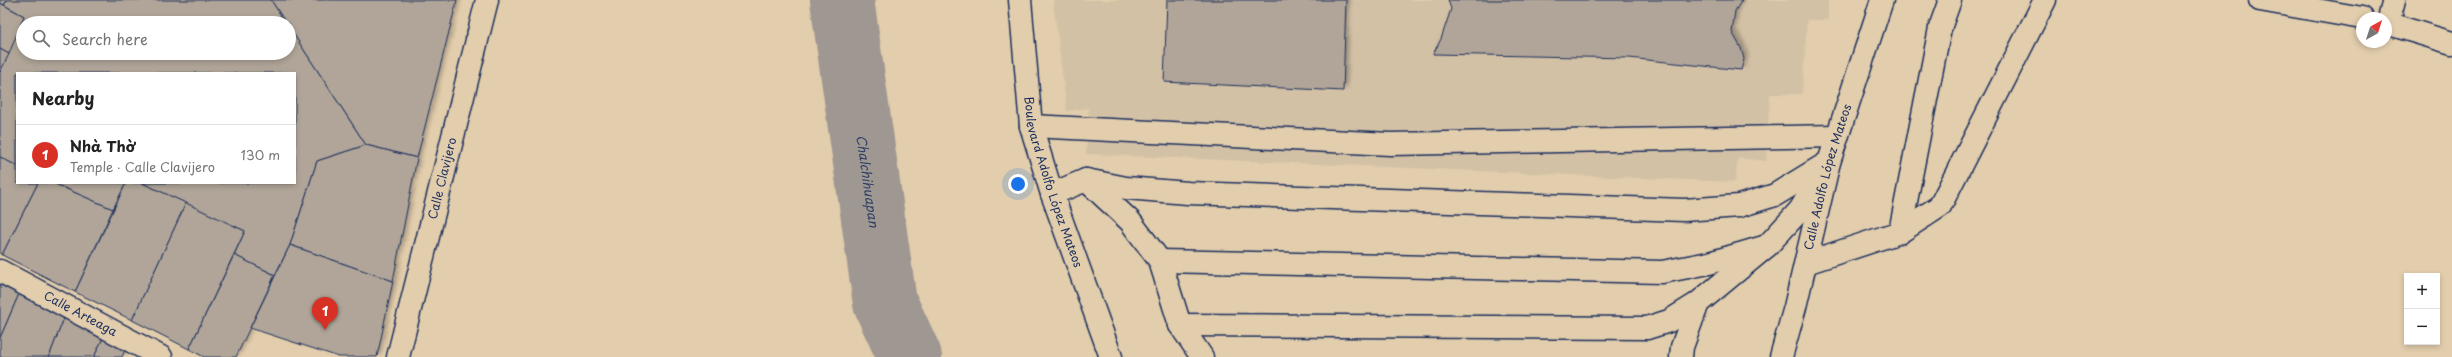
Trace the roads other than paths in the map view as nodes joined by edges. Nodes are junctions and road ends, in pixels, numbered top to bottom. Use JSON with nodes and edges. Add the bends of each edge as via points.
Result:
{"nodes":[{"id":1,"x":487,"y":0,"type":"edge"},
{"id":2,"x":1020,"y":0,"type":"edge"},
{"id":3,"x":1882,"y":0,"type":"edge"},
{"id":4,"x":1950,"y":0,"type":"edge"},
{"id":5,"x":2045,"y":0,"type":"edge"},
{"id":6,"x":2260,"y":0,"type":"edge"},
{"id":7,"x":2394,"y":0,"type":"edge"},
{"id":8,"x":2390,"y":12,"type":"edge"},
{"id":9,"x":2356,"y":17,"type":"edge"},
{"id":10,"x":2392,"y":25,"type":"edge"},
{"id":11,"x":2452,"y":44,"type":"edge"},
{"id":12,"x":1031,"y":126,"type":"junction"},
{"id":13,"x":1837,"y":136,"type":"junction"},
{"id":14,"x":1829,"y":162,"type":"junction"},
{"id":15,"x":1086,"y":180,"type":"junction"},
{"id":16,"x":1052,"y":194,"type":"junction"},
{"id":17,"x":1900,"y":232,"type":"junction"},
{"id":18,"x":1767,"y":246,"type":"junction"},
{"id":19,"x":1160,"y":261,"type":"junction"},
{"id":20,"x":1806,"y":263,"type":"junction"},
{"id":21,"x":0,"y":271,"type":"edge"},
{"id":22,"x":1698,"y":303,"type":"junction"},
{"id":23,"x":1180,"y":325,"type":"junction"},
{"id":24,"x":137,"y":351,"type":"edge"},
{"id":25,"x":161,"y":357,"type":"edge"},
{"id":26,"x":398,"y":357,"type":"edge"},
{"id":27,"x":1112,"y":357,"type":"edge"},
{"id":28,"x":1202,"y":357,"type":"edge"},
{"id":29,"x":1682,"y":357,"type":"edge"},
{"id":30,"x":1781,"y":357,"type":"edge"}],
"edges":[{"from":1,"to":26,"type":"street","name":"Calle Clavijero"},
{"from":2,"to":12,"type":"street","name":"Boulevard Adolfo López Mateos"},
{"from":3,"to":13,"type":"street","name":"Calle Adolfo López Mateos"},
{"from":4,"to":17,"type":"street","via":[[1940,28]]},
{"from":5,"to":17,"type":"street","via":[[1940,206]]},
{"from":6,"to":9,"type":"street"},
{"from":7,"to":8,"type":"street"},
{"from":10,"to":11,"type":"street"},
{"from":12,"to":13,"type":"street","via":[[1390,144]]},
{"from":12,"to":16,"type":"street","name":"Boulevard Adolfo López Mateos"},
{"from":13,"to":14,"type":"street","name":"Calle Adolfo López Mateos"},
{"from":14,"to":15,"type":"street","via":[[1775,195],[1739,206],[1684,210],[1188,193],[1126,188]]},
{"from":14,"to":18,"type":"street","via":[[1800,210]]},
{"from":14,"to":20,"type":"street","name":"Calle Adolfo López Mateos"},
{"from":15,"to":16,"type":"street"},
{"from":15,"to":19,"type":"street","via":[[1130,221]]},
{"from":16,"to":27,"type":"street","name":"Boulevard Adolfo López Mateos"},
{"from":17,"to":20,"type":"street"},
{"from":18,"to":19,"type":"street","via":[[1709,263],[1662,272]]},
{"from":18,"to":22,"type":"street"},
{"from":19,"to":23,"type":"street"},
{"from":20,"to":30,"type":"street","name":"Calle Adolfo López Mateos"},
{"from":21,"to":24,"type":"street","name":"Calle Arteaga"},
{"from":22,"to":23,"type":"street","via":[[1669,320],[1647,328]]},
{"from":22,"to":29,"type":"street","via":[[1682,347]]},
{"from":23,"to":28,"type":"street"},
{"from":24,"to":25,"type":"street","name":"Calle Arteaga"}]}
